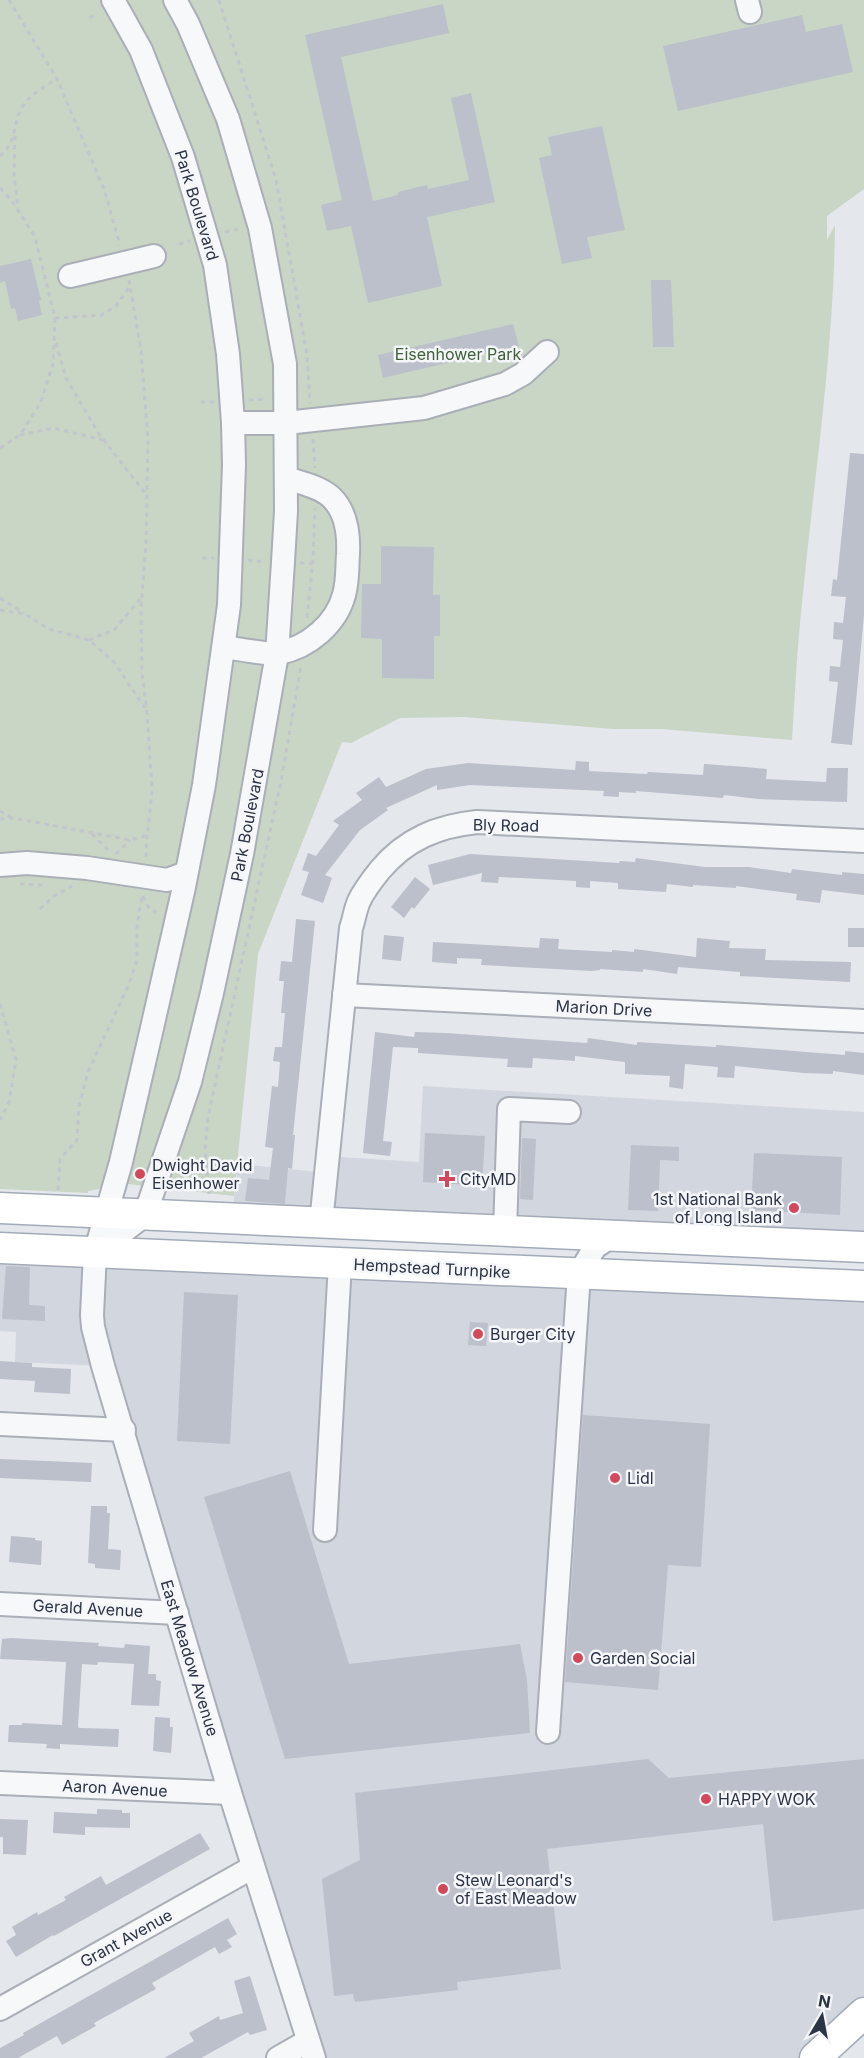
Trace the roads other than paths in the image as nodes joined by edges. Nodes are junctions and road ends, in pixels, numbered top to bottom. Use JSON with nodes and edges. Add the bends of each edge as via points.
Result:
{"nodes":[{"id":1,"x":113,"y":0,"type":"edge"},
{"id":2,"x":175,"y":0,"type":"edge"},
{"id":3,"x":154,"y":256,"type":"dead end"},
{"id":4,"x":70,"y":276,"type":"dead end"},
{"id":5,"x":547,"y":351,"type":"dead end"},
{"id":6,"x":233,"y":423,"type":"junction"},
{"id":7,"x":286,"y":423,"type":"junction"},
{"id":8,"x":286,"y":478,"type":"junction"},
{"id":9,"x":225,"y":647,"type":"junction"},
{"id":10,"x":278,"y":654,"type":"junction"},
{"id":11,"x":864,"y":842,"type":"edge"},
{"id":12,"x":186,"y":873,"type":"junction"},
{"id":13,"x":6,"y":874,"type":"edge"},
{"id":14,"x":344,"y":995,"type":"junction"},
{"id":15,"x":864,"y":1021,"type":"edge"},
{"id":16,"x":569,"y":1112,"type":"dead end"},
{"id":17,"x":0,"y":1208,"type":"edge"},
{"id":18,"x":107,"y":1213,"type":"junction"},
{"id":19,"x":145,"y":1215,"type":"junction"},
{"id":20,"x":321,"y":1223,"type":"junction"},
{"id":21,"x":505,"y":1231,"type":"junction"},
{"id":22,"x":612,"y":1236,"type":"junction"},
{"id":23,"x":864,"y":1247,"type":"edge"},
{"id":24,"x":0,"y":1248,"type":"edge"},
{"id":25,"x":95,"y":1253,"type":"junction"},
{"id":26,"x":340,"y":1263,"type":"junction"},
{"id":27,"x":579,"y":1274,"type":"junction"},
{"id":28,"x":864,"y":1286,"type":"edge"},
{"id":29,"x":0,"y":1424,"type":"edge"},
{"id":30,"x":124,"y":1431,"type":"junction"},
{"id":31,"x":324,"y":1530,"type":"dead end"},
{"id":32,"x":0,"y":1604,"type":"edge"},
{"id":33,"x":177,"y":1613,"type":"junction"},
{"id":34,"x":548,"y":1732,"type":"dead end"},
{"id":35,"x":0,"y":1783,"type":"edge"},
{"id":36,"x":230,"y":1793,"type":"junction"},
{"id":37,"x":253,"y":1867,"type":"junction"},
{"id":38,"x":0,"y":2009,"type":"edge"},
{"id":39,"x":861,"y":2022,"type":"edge"},
{"id":40,"x":311,"y":2049,"type":"edge"},
{"id":41,"x":278,"y":2058,"type":"edge"},
{"id":42,"x":815,"y":2058,"type":"edge"}],
"edges":[{"from":1,"to":6,"type":"street","name":"Park Boulevard","via":[[141,51],[200,208],[215,265]]},
{"from":2,"to":7,"type":"street","name":"Park Boulevard","via":[[228,119],[259,224],[285,364]]},
{"from":3,"to":4,"type":"street"},
{"from":5,"to":7,"type":"street","via":[[523,374],[505,384],[450,402]]},
{"from":6,"to":7,"type":"street"},
{"from":6,"to":9,"type":"street","name":"Park Boulevard"},
{"from":7,"to":8,"type":"street","name":"Park Boulevard"},
{"from":8,"to":10,"type":"street","name":"Park Boulevard"},
{"from":8,"to":10,"type":"street","via":[[331,497],[342,512],[349,534],[347,579],[333,619],[304,645]]},
{"from":9,"to":10,"type":"street"},
{"from":9,"to":12,"type":"street","name":"Park Boulevard"},
{"from":10,"to":19,"type":"street","name":"Park Boulevard","via":[[212,993],[190,1082]]},
{"from":11,"to":14,"type":"street","name":"Bly Road","via":[[477,822],[435,830],[391,857],[359,901],[351,928]]},
{"from":12,"to":13,"type":"street","via":[[166,880],[27,863]]},
{"from":12,"to":18,"type":"street","name":"Park Boulevard"},
{"from":14,"to":15,"type":"street","name":"Marion Drive"},
{"from":14,"to":20,"type":"street","name":"Bly Road"},
{"from":16,"to":21,"type":"street","via":[[509,1109]]},
{"from":17,"to":18,"type":"main road"},
{"from":18,"to":19,"type":"main road"},
{"from":18,"to":25,"type":"street","name":"East Meadow Avenue"},
{"from":19,"to":20,"type":"main road"},
{"from":19,"to":25,"type":"street"},
{"from":20,"to":21,"type":"main road"},
{"from":21,"to":22,"type":"main road"},
{"from":22,"to":23,"type":"main road"},
{"from":22,"to":27,"type":"street","via":[[595,1247]]},
{"from":24,"to":25,"type":"main road","name":"Hempstead Turnpike"},
{"from":25,"to":26,"type":"main road","name":"Hempstead Turnpike"},
{"from":25,"to":30,"type":"street","name":"East Meadow Avenue","via":[[93,1327]]},
{"from":26,"to":27,"type":"main road","name":"Hempstead Turnpike"},
{"from":26,"to":31,"type":"street"},
{"from":27,"to":28,"type":"main road","name":"Hempstead Turnpike"},
{"from":27,"to":34,"type":"street"},
{"from":29,"to":30,"type":"street"},
{"from":30,"to":33,"type":"street","name":"East Meadow Avenue"},
{"from":32,"to":33,"type":"street","name":"Gerald Avenue"},
{"from":33,"to":36,"type":"street","name":"East Meadow Avenue"},
{"from":35,"to":36,"type":"street","name":"Aaron Avenue"},
{"from":36,"to":37,"type":"street","name":"East Meadow Avenue"},
{"from":37,"to":38,"type":"street","name":"Grant Avenue"},
{"from":37,"to":40,"type":"street","name":"East Meadow Avenue"},
{"from":39,"to":42,"type":"main road"},
{"from":40,"to":41,"type":"street"}]}
